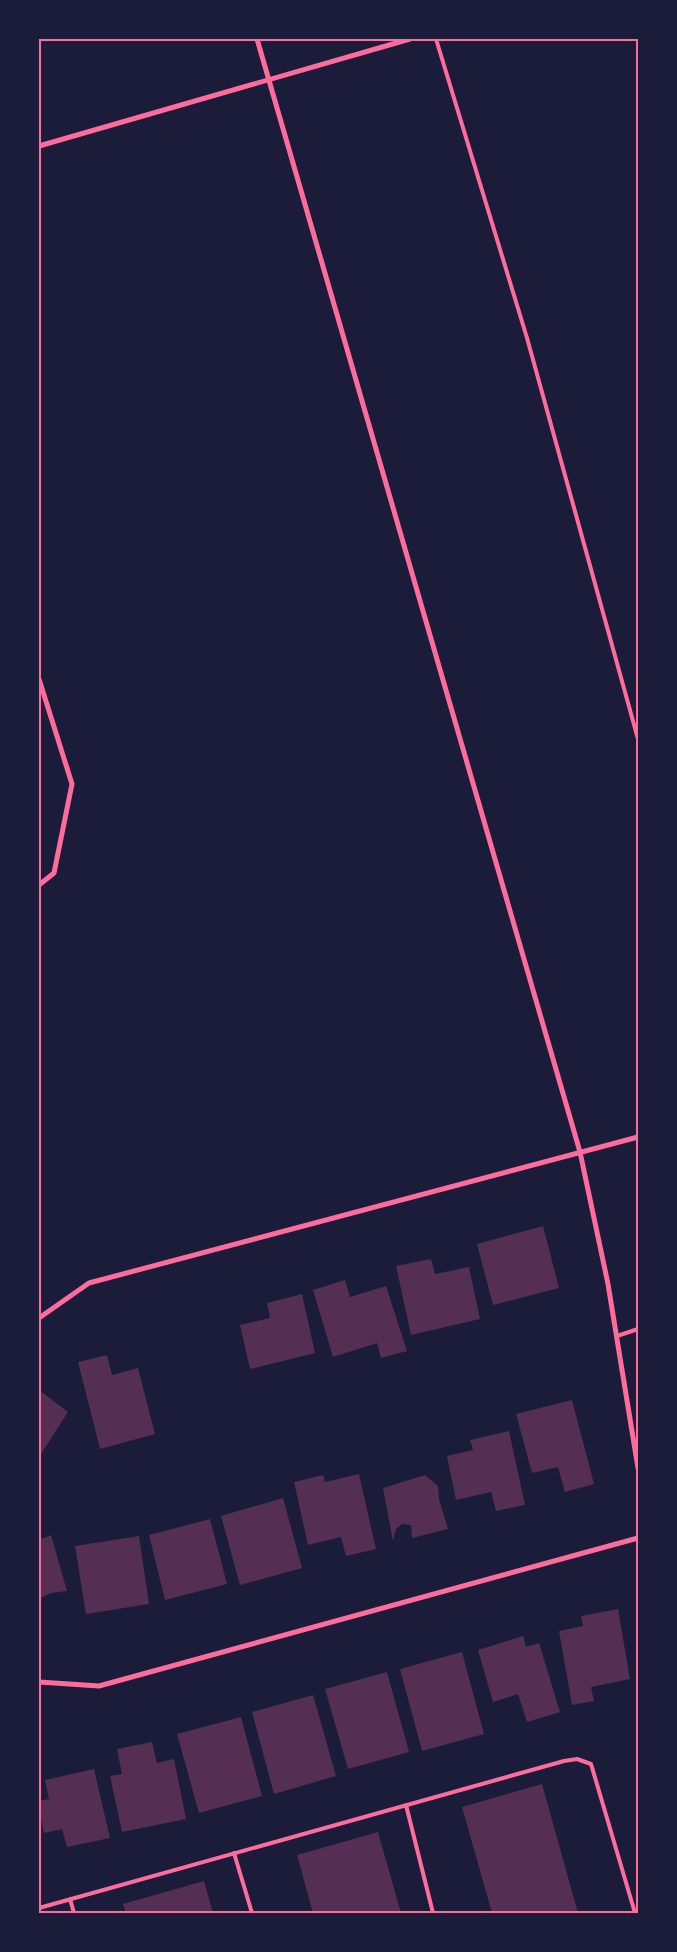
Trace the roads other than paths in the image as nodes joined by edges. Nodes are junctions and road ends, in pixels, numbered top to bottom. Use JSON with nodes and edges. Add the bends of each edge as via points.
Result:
{"nodes":[{"id":1,"x":257,"y":39,"type":"edge"},
{"id":2,"x":410,"y":39,"type":"edge"},
{"id":3,"x":436,"y":39,"type":"edge"},
{"id":4,"x":269,"y":80,"type":"junction"},
{"id":5,"x":39,"y":146,"type":"edge"},
{"id":6,"x":39,"y":679,"type":"edge"},
{"id":7,"x":638,"y":738,"type":"edge"},
{"id":8,"x":39,"y":885,"type":"edge"},
{"id":9,"x":638,"y":1136,"type":"edge"},
{"id":10,"x":580,"y":1152,"type":"junction"},
{"id":11,"x":39,"y":1318,"type":"edge"},
{"id":12,"x":638,"y":1329,"type":"edge"},
{"id":13,"x":617,"y":1336,"type":"junction"},
{"id":14,"x":638,"y":1468,"type":"edge"},
{"id":15,"x":638,"y":1538,"type":"edge"},
{"id":16,"x":39,"y":1682,"type":"edge"},
{"id":17,"x":406,"y":1805,"type":"junction"},
{"id":18,"x":234,"y":1853,"type":"junction"},
{"id":19,"x":70,"y":1899,"type":"junction"},
{"id":20,"x":39,"y":1908,"type":"edge"},
{"id":21,"x":74,"y":1913,"type":"edge"},
{"id":22,"x":252,"y":1913,"type":"edge"},
{"id":23,"x":434,"y":1913,"type":"edge"},
{"id":24,"x":635,"y":1913,"type":"edge"}],
"edges":[{"from":1,"to":4,"type":"street"},
{"from":2,"to":4,"type":"street"},
{"from":3,"to":7,"type":"lane","via":[[526,338]]},
{"from":4,"to":5,"type":"street"},
{"from":4,"to":10,"type":"street"},
{"from":6,"to":8,"type":"street","via":[[72,784],[54,873]]},
{"from":9,"to":10,"type":"street"},
{"from":10,"to":11,"type":"street","via":[[89,1283]]},
{"from":10,"to":13,"type":"street"},
{"from":12,"to":13,"type":"lane"},
{"from":13,"to":14,"type":"street"},
{"from":15,"to":16,"type":"street","via":[[99,1686]]},
{"from":17,"to":18,"type":"lane"},
{"from":17,"to":23,"type":"lane"},
{"from":17,"to":24,"type":"lane","via":[[564,1761],[577,1759],[591,1764]]},
{"from":18,"to":19,"type":"lane"},
{"from":18,"to":22,"type":"lane"},
{"from":19,"to":20,"type":"lane"},
{"from":19,"to":21,"type":"lane"}]}
